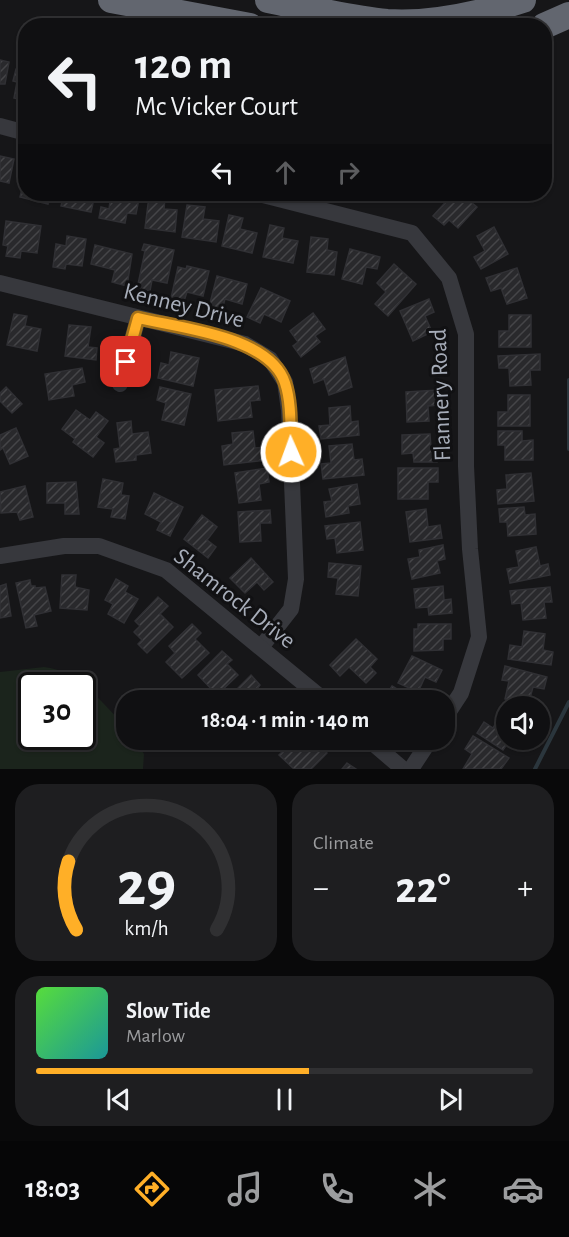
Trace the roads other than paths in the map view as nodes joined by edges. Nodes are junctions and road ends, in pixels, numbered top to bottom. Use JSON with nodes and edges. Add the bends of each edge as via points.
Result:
{"nodes":[{"id":1,"x":111,"y":0,"type":"edge"},
{"id":2,"x":268,"y":0,"type":"edge"},
{"id":3,"x":523,"y":0,"type":"edge"},
{"id":4,"x":569,"y":15,"type":"edge"},
{"id":5,"x":207,"y":18,"type":"edge"},
{"id":6,"x":366,"y":18,"type":"edge"},
{"id":7,"x":452,"y":18,"type":"edge"},
{"id":8,"x":552,"y":22,"type":"edge"},
{"id":9,"x":0,"y":126,"type":"edge"},
{"id":10,"x":18,"y":131,"type":"edge"},
{"id":11,"x":286,"y":201,"type":"edge"},
{"id":12,"x":0,"y":283,"type":"edge"},
{"id":13,"x":138,"y":318,"type":"junction"},
{"id":14,"x":120,"y":384,"type":"dead end"},
{"id":15,"x":0,"y":556,"type":"edge"},
{"id":16,"x":262,"y":646,"type":"junction"},
{"id":17,"x":313,"y":690,"type":"edge"},
{"id":18,"x":455,"y":702,"type":"edge"},
{"id":19,"x":381,"y":750,"type":"edge"},
{"id":20,"x":423,"y":750,"type":"edge"},
{"id":21,"x":403,"y":769,"type":"edge"},
{"id":22,"x":411,"y":769,"type":"edge"}],
"edges":[{"from":1,"to":5,"type":"highway"},
{"from":2,"to":6,"type":"highway"},
{"from":3,"to":7,"type":"highway"},
{"from":4,"to":8,"type":"highway"},
{"from":9,"to":10,"type":"street"},
{"from":11,"to":18,"type":"street","name":"Flannery Road","via":[[412,233],[449,278],[466,334],[467,490],[479,637]]},
{"from":12,"to":13,"type":"street","name":"Kenney Drive"},
{"from":13,"to":14,"type":"street"},
{"from":13,"to":16,"type":"street","name":"Kenney Drive","via":[[245,344],[270,359],[285,382],[296,579],[291,609]]},
{"from":15,"to":16,"type":"street","name":"Shamrock Drive","via":[[64,546],[99,546],[166,570]]},
{"from":16,"to":17,"type":"street","name":"Shamrock Drive"},
{"from":19,"to":21,"type":"street"},
{"from":20,"to":22,"type":"street"}]}
